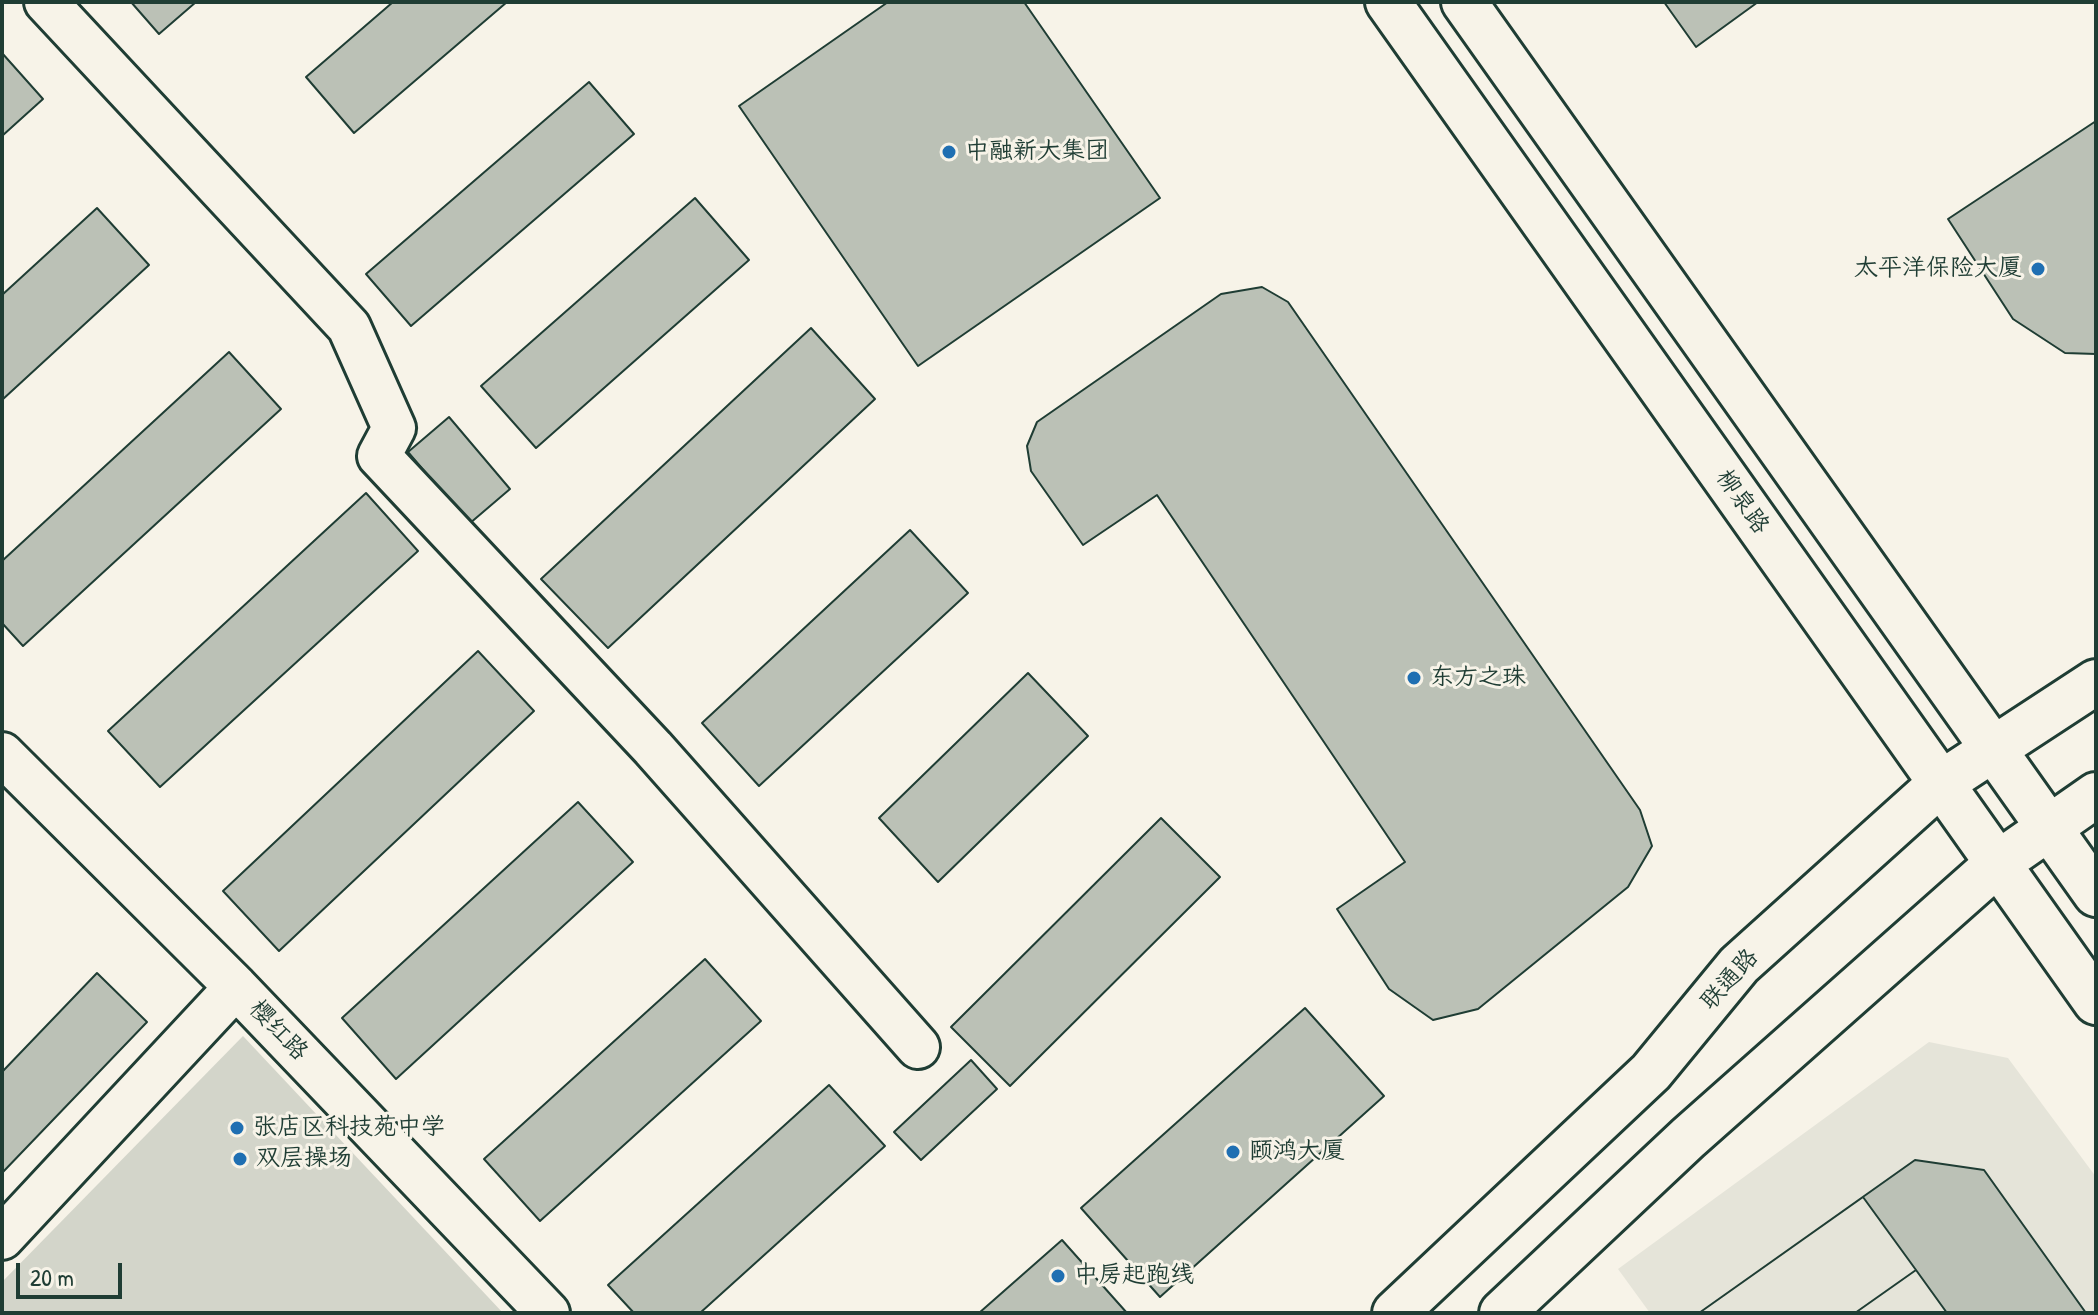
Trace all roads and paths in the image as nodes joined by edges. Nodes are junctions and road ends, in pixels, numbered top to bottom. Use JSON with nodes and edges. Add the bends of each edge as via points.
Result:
{"nodes":[{"id":1,"x":46,"y":2,"type":"edge"},
{"id":2,"x":1388,"y":2,"type":"edge"},
{"id":3,"x":1464,"y":2,"type":"edge"},
{"id":4,"x":2096,"y":682,"type":"edge"},
{"id":5,"x":1993,"y":748,"type":"junction"},
{"id":6,"x":2,"y":754,"type":"edge"},
{"id":7,"x":1940,"y":784,"type":"junction"},
{"id":8,"x":2096,"y":795,"type":"edge"},
{"id":9,"x":2049,"y":828,"type":"junction"},
{"id":10,"x":1997,"y":864,"type":"junction"},
{"id":11,"x":2096,"y":894,"type":"edge"},
{"id":12,"x":236,"y":987,"type":"junction"},
{"id":13,"x":2096,"y":1002,"type":"edge"},
{"id":14,"x":918,"y":1047,"type":"dead end"},
{"id":15,"x":2,"y":1238,"type":"edge"},
{"id":16,"x":548,"y":1313,"type":"edge"},
{"id":17,"x":1395,"y":1313,"type":"edge"},
{"id":18,"x":1502,"y":1313,"type":"edge"}],
"edges":[{"from":1,"to":14,"type":"street","via":[[349,327],[394,428],[379,456],[653,748]]},
{"from":2,"to":7,"type":"main road","name":"柳泉路"},
{"from":3,"to":5,"type":"main road"},
{"from":4,"to":5,"type":"main road","name":"联通路"},
{"from":5,"to":7,"type":"main road","name":"联通路"},
{"from":5,"to":9,"type":"main road"},
{"from":6,"to":12,"type":"street","name":"樱红路"},
{"from":7,"to":10,"type":"main road","name":"柳泉路"},
{"from":7,"to":17,"type":"main road","name":"联通路","via":[[1739,965],[1651,1072]]},
{"from":8,"to":9,"type":"main road"},
{"from":9,"to":10,"type":"main road"},
{"from":9,"to":11,"type":"main road"},
{"from":10,"to":13,"type":"main road","name":"柳泉路"},
{"from":10,"to":18,"type":"main road","via":[[1688,1138]]},
{"from":12,"to":15,"type":"street"},
{"from":12,"to":16,"type":"street","name":"樱红路"}]}
